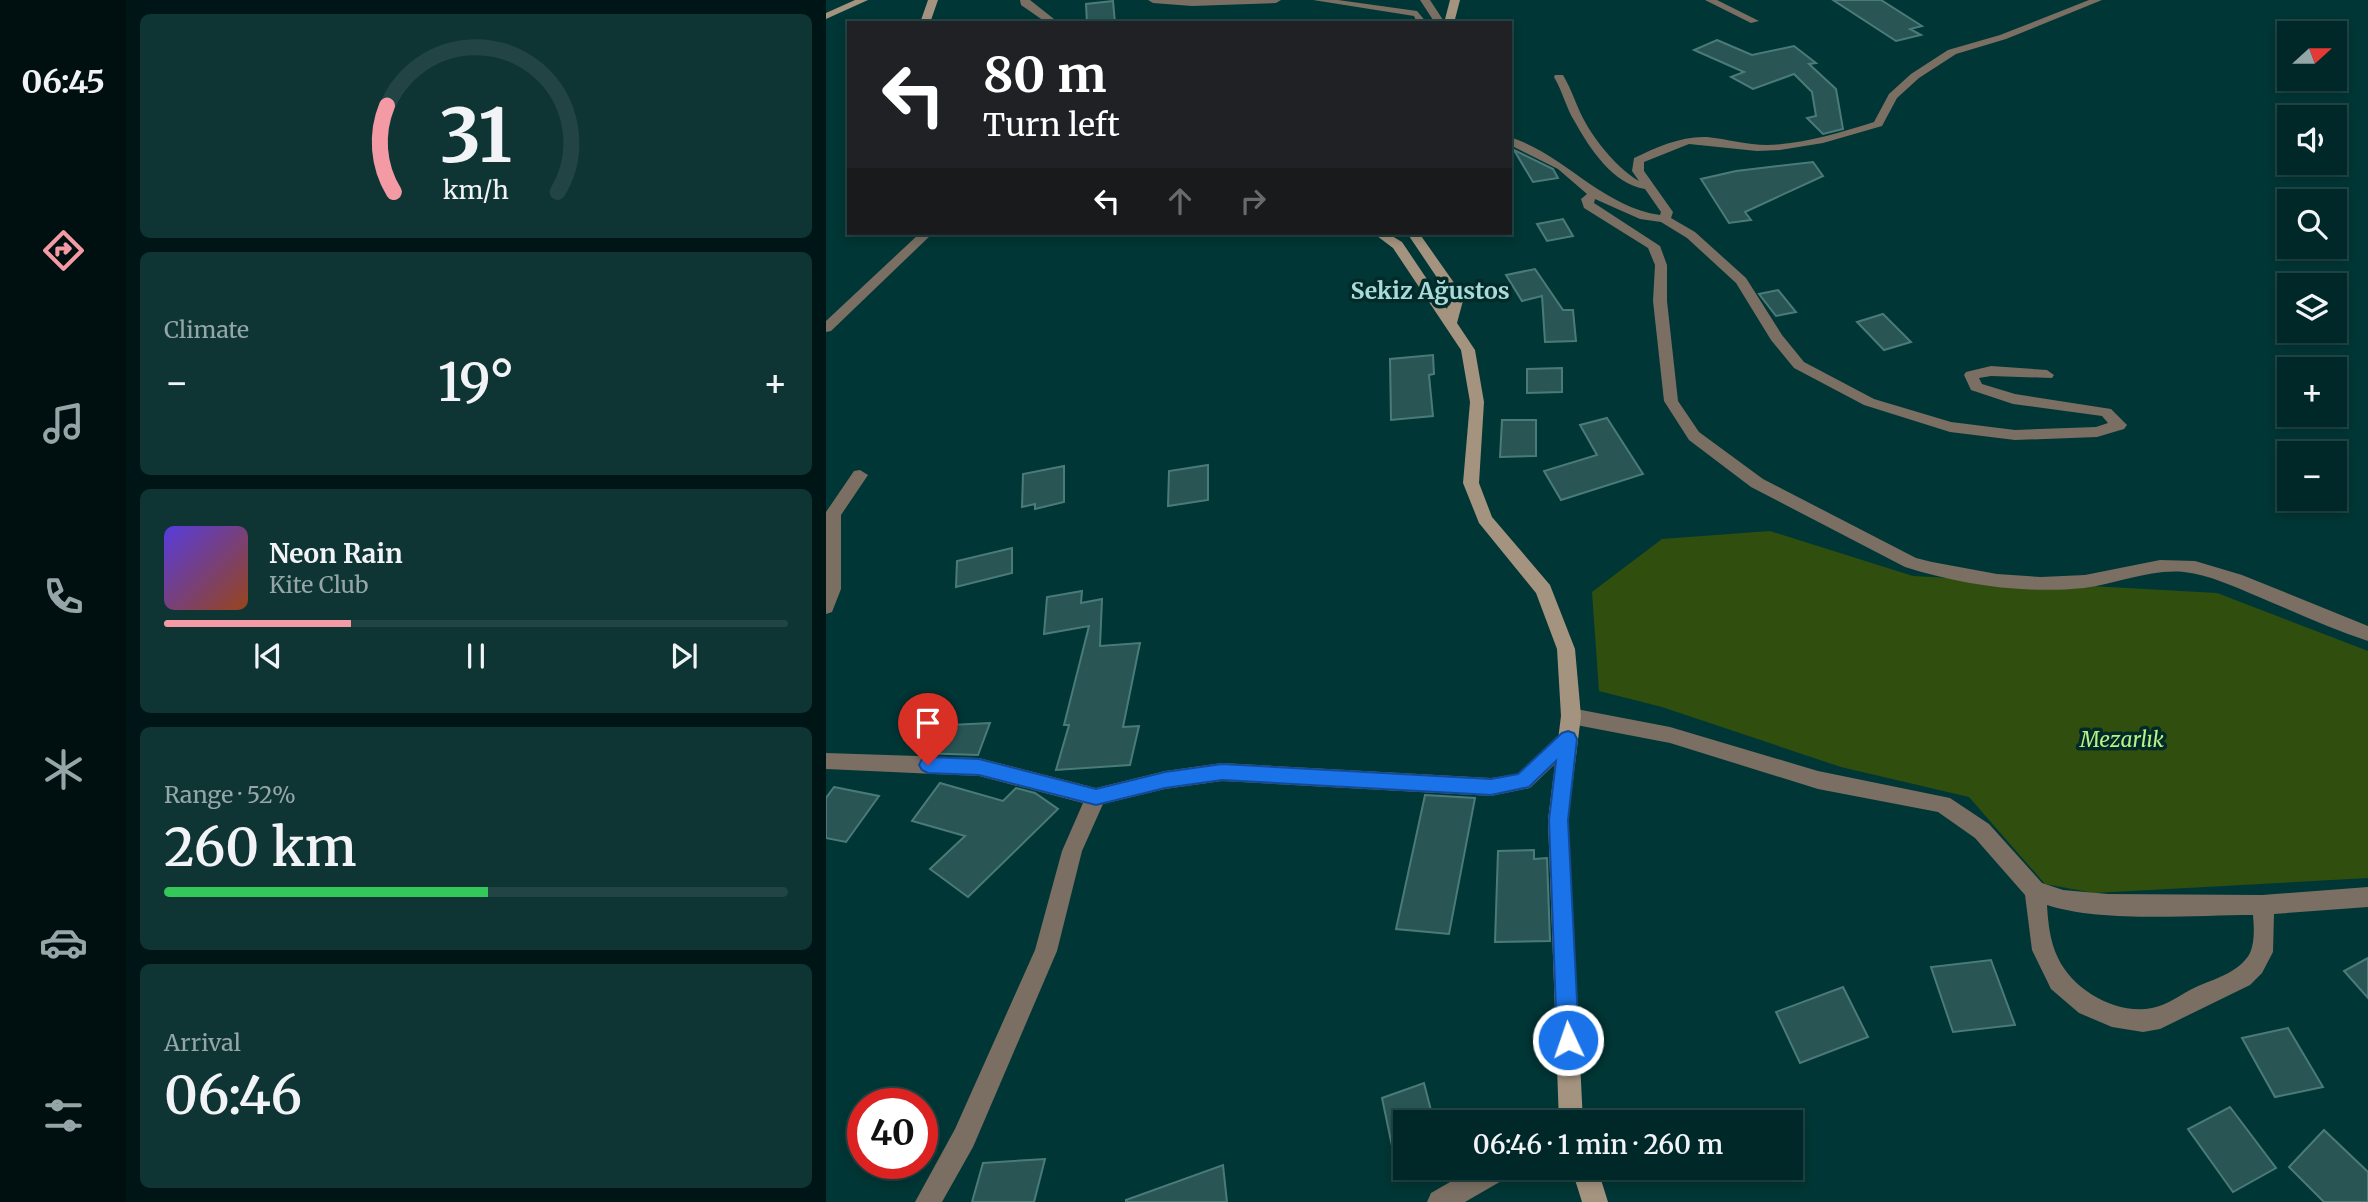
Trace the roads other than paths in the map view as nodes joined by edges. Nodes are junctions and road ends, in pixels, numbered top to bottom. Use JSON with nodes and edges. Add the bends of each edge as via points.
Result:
{"nodes":[{"id":1,"x":863,"y":0,"type":"edge"},
{"id":2,"x":933,"y":0,"type":"edge"},
{"id":3,"x":1026,"y":0,"type":"edge"},
{"id":4,"x":1153,"y":0,"type":"edge"},
{"id":5,"x":1276,"y":0,"type":"edge"},
{"id":6,"x":1318,"y":0,"type":"edge"},
{"id":7,"x":1425,"y":0,"type":"edge"},
{"id":8,"x":1455,"y":0,"type":"edge"},
{"id":9,"x":1710,"y":0,"type":"edge"},
{"id":10,"x":2098,"y":0,"type":"edge"},
{"id":11,"x":826,"y":16,"type":"edge"},
{"id":12,"x":926,"y":21,"type":"edge"},
{"id":13,"x":1051,"y":21,"type":"edge"},
{"id":14,"x":1421,"y":21,"type":"edge"},
{"id":15,"x":1439,"y":21,"type":"edge"},
{"id":16,"x":1450,"y":21,"type":"edge"},
{"id":17,"x":1754,"y":21,"type":"dead end"},
{"id":18,"x":1559,"y":77,"type":"dead end"},
{"id":19,"x":1512,"y":141,"type":"edge"},
{"id":20,"x":1648,"y":186,"type":"junction"},
{"id":21,"x":1594,"y":194,"type":"junction"},
{"id":22,"x":1664,"y":219,"type":"junction"},
{"id":23,"x":925,"y":235,"type":"edge"},
{"id":24,"x":1382,"y":235,"type":"edge"},
{"id":25,"x":1414,"y":235,"type":"edge"},
{"id":26,"x":1450,"y":323,"type":"junction"},
{"id":27,"x":826,"y":328,"type":"edge"},
{"id":28,"x":2047,"y":375,"type":"dead end"},
{"id":29,"x":860,"y":475,"type":"dead end"},
{"id":30,"x":826,"y":607,"type":"edge"},
{"id":31,"x":2368,"y":634,"type":"edge"},
{"id":32,"x":1570,"y":716,"type":"junction"},
{"id":33,"x":1568,"y":739,"type":"junction"},
{"id":34,"x":826,"y":761,"type":"edge"},
{"id":35,"x":1096,"y":797,"type":"junction"},
{"id":36,"x":2035,"y":891,"type":"junction"},
{"id":37,"x":2368,"y":897,"type":"edge"},
{"id":38,"x":2262,"y":905,"type":"junction"},
{"id":39,"x":1571,"y":1110,"type":"edge"},
{"id":40,"x":1478,"y":1180,"type":"edge"},
{"id":41,"x":1588,"y":1180,"type":"edge"},
{"id":42,"x":928,"y":1202,"type":"edge"},
{"id":43,"x":1440,"y":1202,"type":"edge"},
{"id":44,"x":1595,"y":1202,"type":"edge"}],
"edges":[{"from":1,"to":11,"type":"street"},
{"from":2,"to":12,"type":"street"},
{"from":3,"to":13,"type":"street","via":[[1024,4]]},
{"from":4,"to":5,"type":"street"},
{"from":6,"to":14,"type":"street","via":[[1406,10]]},
{"from":7,"to":15,"type":"street"},
{"from":8,"to":16,"type":"street"},
{"from":9,"to":17,"type":"street"},
{"from":10,"to":20,"type":"street","via":[[1952,52],[1893,96],[1878,124],[1801,146],[1762,148],[1691,141],[1662,148],[1638,160],[1638,171]]},
{"from":18,"to":20,"type":"street","via":[[1579,121],[1619,175]]},
{"from":19,"to":21,"type":"street","via":[[1562,167]]},
{"from":20,"to":22,"type":"street","via":[[1667,212]]},
{"from":21,"to":22,"type":"street","via":[[1644,216]]},
{"from":21,"to":31,"type":"street","via":[[1587,199],[1588,205],[1654,246],[1661,265],[1660,301],[1671,401],[1677,413],[1704,446],[1757,483],[1911,563],[1937,570],[1993,581],[2054,583],[2187,566],[2227,577]]},
{"from":22,"to":28,"type":"street","via":[[1691,235],[1741,281],[1799,365],[1869,402],[1950,427],[2015,435],[2097,432],[2119,425],[2106,412],[2013,399],[1976,387],[1971,375]]},
{"from":23,"to":27,"type":"street"},
{"from":24,"to":26,"type":"street","via":[[1398,245]]},
{"from":25,"to":26,"type":"street","via":[[1458,297]]},
{"from":26,"to":32,"type":"street","via":[[1468,350],[1477,402],[1471,483],[1485,519],[1544,590],[1566,649]]},
{"from":29,"to":30,"type":"street","via":[[833,514],[832,589]]},
{"from":32,"to":33,"type":"street"},
{"from":32,"to":36,"type":"street","via":[[1670,735],[1818,780],[1943,804],[1982,831]]},
{"from":33,"to":35,"type":"street","via":[[1523,782],[1491,787],[1222,772]]},
{"from":33,"to":39,"type":"street","via":[[1558,820]]},
{"from":34,"to":35,"type":"street","via":[[979,767]]},
{"from":35,"to":42,"type":"street","via":[[1072,851],[1046,951],[964,1138]]},
{"from":36,"to":38,"type":"street","via":[[2063,900],[2108,904]]},
{"from":36,"to":38,"type":"street","via":[[2037,927],[2063,989],[2085,1006],[2120,1018],[2153,1020],[2250,971],[2260,957],[2266,928]]},
{"from":37,"to":38,"type":"street"},
{"from":40,"to":43,"type":"street"},
{"from":41,"to":44,"type":"street"}]}
